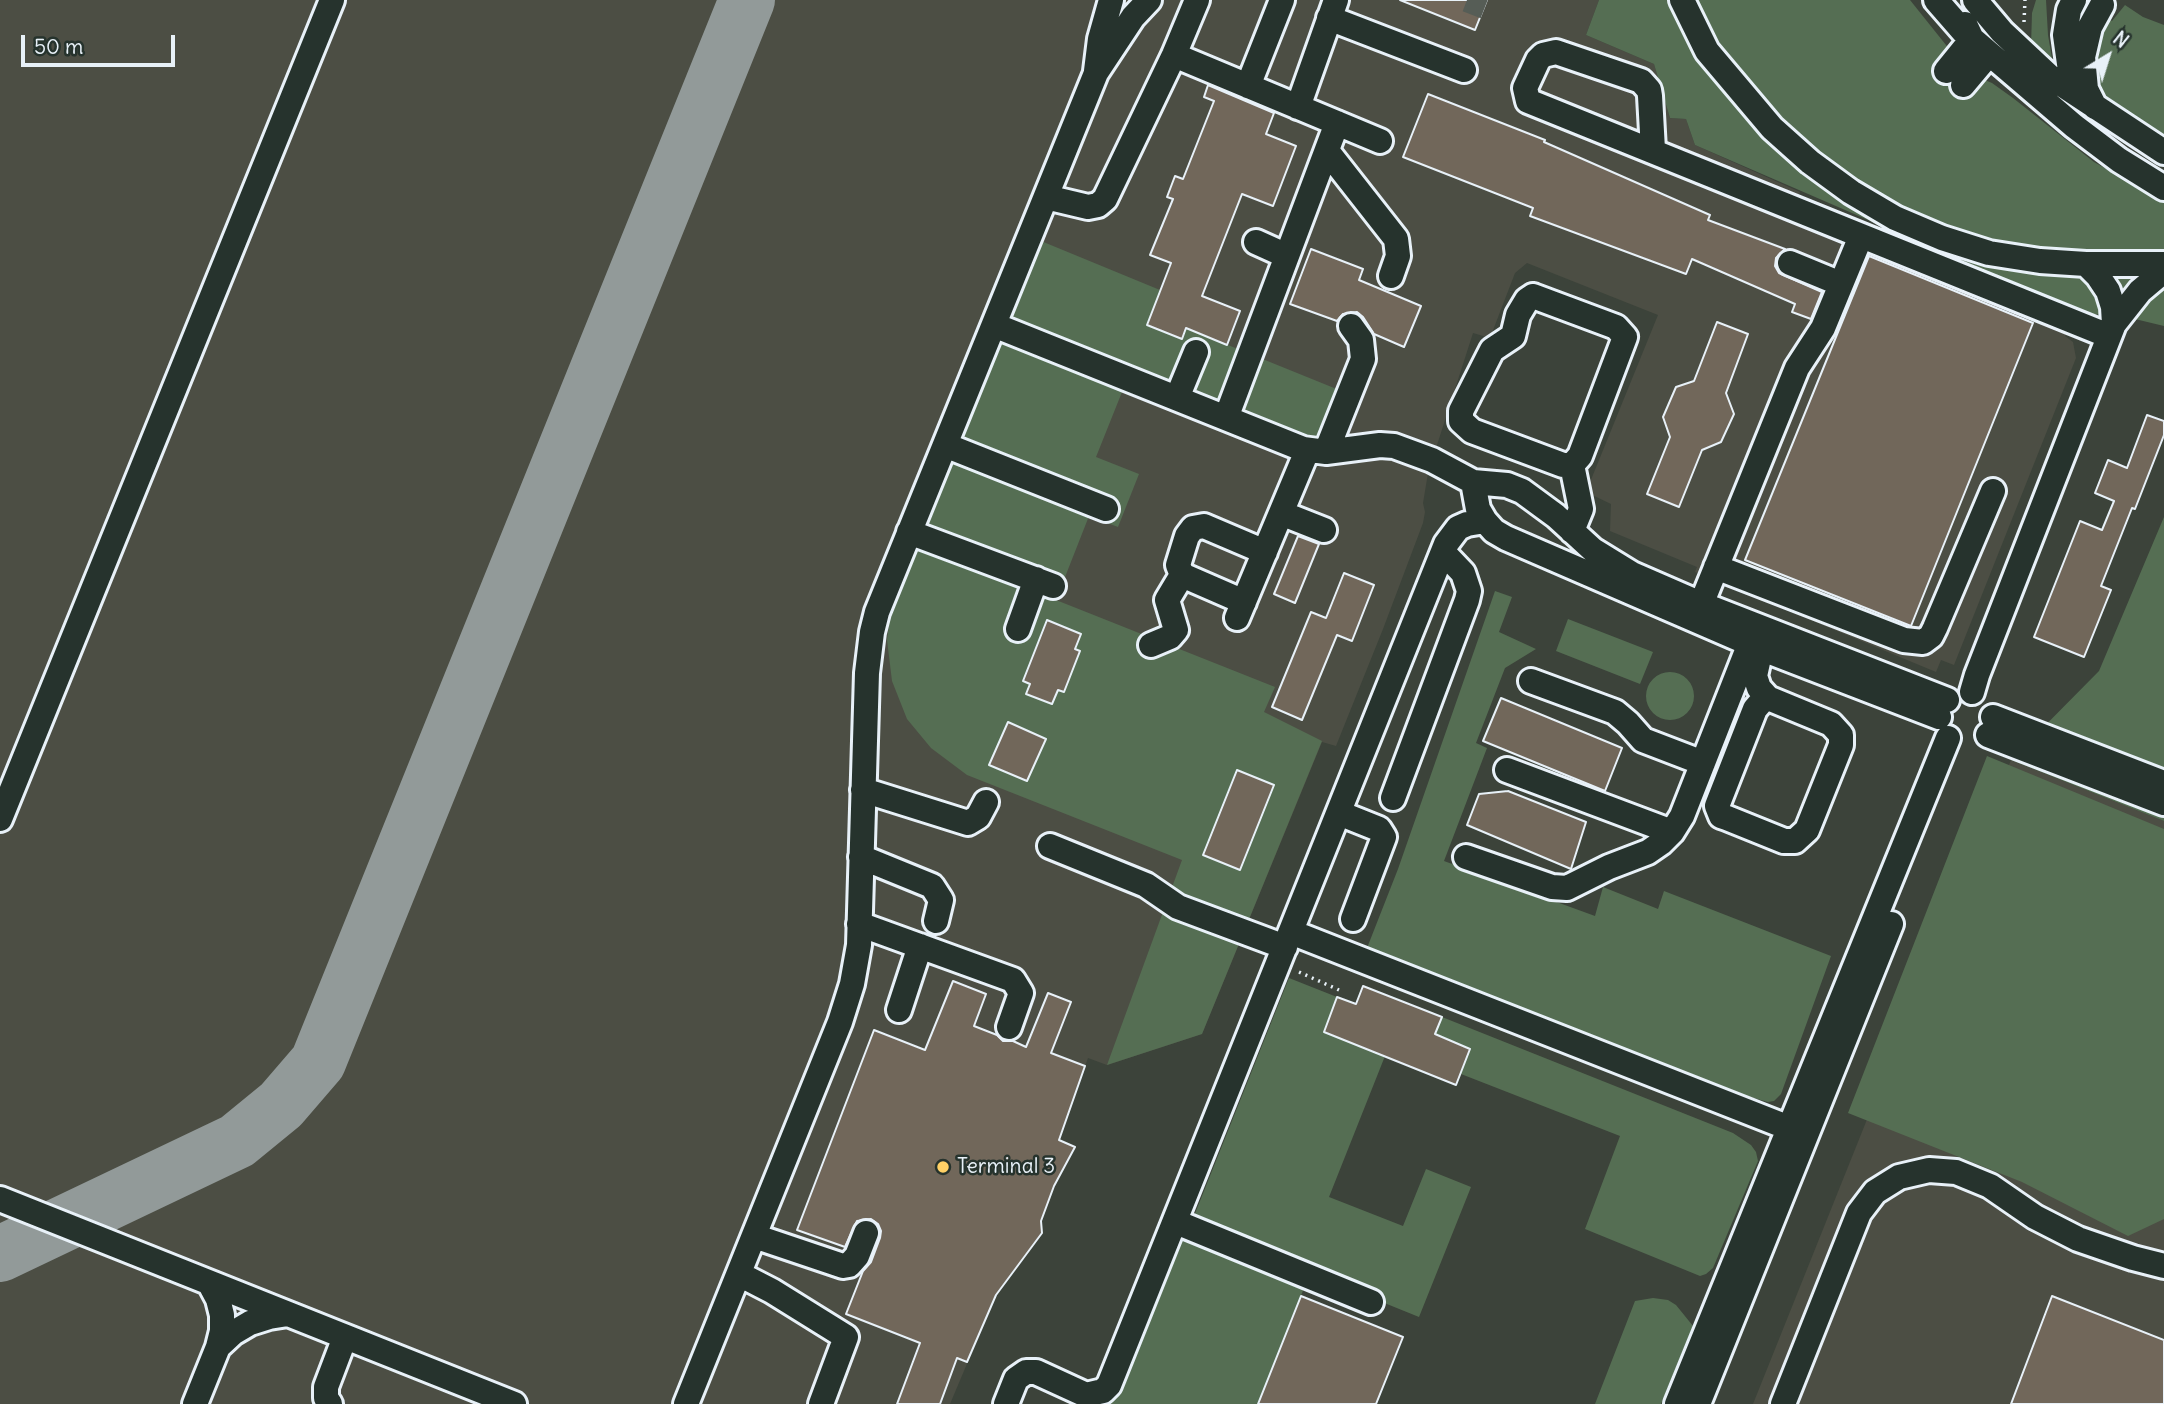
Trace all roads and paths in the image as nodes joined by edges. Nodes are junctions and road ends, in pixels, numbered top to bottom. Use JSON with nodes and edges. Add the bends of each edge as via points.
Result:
{"nodes":[{"id":1,"x":332,"y":0,"type":"edge"},
{"id":2,"x":1111,"y":0,"type":"edge"},
{"id":3,"x":1149,"y":0,"type":"edge"},
{"id":4,"x":1196,"y":0,"type":"edge"},
{"id":5,"x":1282,"y":0,"type":"edge"},
{"id":6,"x":1682,"y":0,"type":"edge"},
{"id":7,"x":1936,"y":0,"type":"edge"},
{"id":8,"x":2074,"y":0,"type":"edge"},
{"id":9,"x":2102,"y":5,"type":"dead end"},
{"id":10,"x":1332,"y":9,"type":"edge"},
{"id":11,"x":1968,"y":20,"type":"edge"},
{"id":12,"x":1174,"y":55,"type":"junction"},
{"id":13,"x":1464,"y":70,"type":"dead end"},
{"id":14,"x":1096,"y":74,"type":"junction"},
{"id":15,"x":1955,"y":78,"type":"dead end"},
{"id":16,"x":1248,"y":86,"type":"junction"},
{"id":17,"x":2073,"y":93,"type":"junction"},
{"id":18,"x":1298,"y":107,"type":"junction"},
{"id":19,"x":2095,"y":107,"type":"junction"},
{"id":20,"x":1338,"y":123,"type":"junction"},
{"id":21,"x":1380,"y":141,"type":"dead end"},
{"id":22,"x":1653,"y":150,"type":"junction"},
{"id":23,"x":1327,"y":151,"type":"junction"},
{"id":24,"x":2164,"y":152,"type":"edge"},
{"id":25,"x":2164,"y":187,"type":"edge"},
{"id":26,"x":1046,"y":197,"type":"junction"},
{"id":27,"x":1861,"y":236,"type":"junction"},
{"id":28,"x":1256,"y":242,"type":"dead end"},
{"id":29,"x":1287,"y":256,"type":"junction"},
{"id":30,"x":1790,"y":263,"type":"dead end"},
{"id":31,"x":2086,"y":264,"type":"junction"},
{"id":32,"x":2164,"y":264,"type":"edge"},
{"id":33,"x":2164,"y":271,"type":"edge"},
{"id":34,"x":1391,"y":276,"type":"dead end"},
{"id":35,"x":1841,"y":284,"type":"junction"},
{"id":36,"x":994,"y":325,"type":"junction"},
{"id":37,"x":1350,"y":326,"type":"dead end"},
{"id":38,"x":2111,"y":330,"type":"junction"},
{"id":39,"x":1196,"y":352,"type":"dead end"},
{"id":40,"x":1177,"y":398,"type":"junction"},
{"id":41,"x":1226,"y":418,"type":"junction"},
{"id":42,"x":945,"y":444,"type":"junction"},
{"id":43,"x":1317,"y":451,"type":"junction"},
{"id":44,"x":1572,"y":465,"type":"junction"},
{"id":45,"x":1473,"y":482,"type":"junction"},
{"id":46,"x":1993,"y":491,"type":"dead end"},
{"id":47,"x":1106,"y":509,"type":"dead end"},
{"id":48,"x":1281,"y":513,"type":"junction"},
{"id":49,"x":1485,"y":521,"type":"junction"},
{"id":50,"x":1564,"y":523,"type":"junction"},
{"id":51,"x":1324,"y":530,"type":"dead end"},
{"id":52,"x":909,"y":532,"type":"junction"},
{"id":53,"x":1265,"y":552,"type":"junction"},
{"id":54,"x":1443,"y":552,"type":"junction"},
{"id":55,"x":1716,"y":567,"type":"junction"},
{"id":56,"x":1182,"y":575,"type":"junction"},
{"id":57,"x":1698,"y":612,"type":"junction"},
{"id":58,"x":1018,"y":629,"type":"dead end"},
{"id":59,"x":1759,"y":637,"type":"junction"},
{"id":60,"x":1151,"y":645,"type":"dead end"},
{"id":61,"x":1531,"y":681,"type":"dead end"},
{"id":62,"x":1972,"y":692,"type":"junction"},
{"id":63,"x":1768,"y":698,"type":"junction"},
{"id":64,"x":1949,"y":725,"type":"junction"},
{"id":65,"x":1991,"y":726,"type":"junction"},
{"id":66,"x":1703,"y":763,"type":"junction"},
{"id":67,"x":1507,"y":770,"type":"dead end"},
{"id":68,"x":2164,"y":783,"type":"edge"},
{"id":69,"x":863,"y":790,"type":"junction"},
{"id":70,"x":1393,"y":798,"type":"dead end"},
{"id":71,"x":986,"y":802,"type":"dead end"},
{"id":72,"x":2164,"y":803,"type":"edge"},
{"id":73,"x":1339,"y":813,"type":"junction"},
{"id":74,"x":0,"y":819,"type":"edge"},
{"id":75,"x":1672,"y":832,"type":"junction"},
{"id":76,"x":1050,"y":846,"type":"dead end"},
{"id":77,"x":861,"y":857,"type":"junction"},
{"id":78,"x":1466,"y":857,"type":"dead end"},
{"id":79,"x":1353,"y":919,"type":"dead end"},
{"id":80,"x":936,"y":921,"type":"dead end"},
{"id":81,"x":859,"y":924,"type":"junction"},
{"id":82,"x":920,"y":946,"type":"junction"},
{"id":83,"x":1285,"y":947,"type":"junction"},
{"id":84,"x":1339,"y":990,"type":"dead end"},
{"id":85,"x":899,"y":1010,"type":"dead end"},
{"id":86,"x":1009,"y":1027,"type":"dead end"},
{"id":87,"x":1798,"y":1131,"type":"junction"},
{"id":88,"x":0,"y":1199,"type":"edge"},
{"id":89,"x":1176,"y":1222,"type":"junction"},
{"id":90,"x":866,"y":1233,"type":"dead end"},
{"id":91,"x":754,"y":1236,"type":"junction"},
{"id":92,"x":2164,"y":1266,"type":"edge"},
{"id":93,"x":739,"y":1274,"type":"junction"},
{"id":94,"x":210,"y":1284,"type":"junction"},
{"id":95,"x":1371,"y":1303,"type":"dead end"},
{"id":96,"x":1726,"y":1308,"type":"junction"},
{"id":97,"x":288,"y":1314,"type":"junction"},
{"id":98,"x":345,"y":1337,"type":"junction"},
{"id":99,"x":218,"y":1347,"type":"junction"},
{"id":100,"x":195,"y":1404,"type":"edge"},
{"id":101,"x":330,"y":1404,"type":"edge"},
{"id":102,"x":514,"y":1404,"type":"edge"},
{"id":103,"x":686,"y":1404,"type":"edge"},
{"id":104,"x":821,"y":1404,"type":"edge"},
{"id":105,"x":1006,"y":1404,"type":"edge"},
{"id":106,"x":1678,"y":1404,"type":"edge"},
{"id":107,"x":1698,"y":1404,"type":"edge"},
{"id":108,"x":1783,"y":1404,"type":"edge"}],
"edges":[{"from":1,"to":74,"type":"street"},
{"from":2,"to":14,"type":"street"},
{"from":3,"to":14,"type":"street"},
{"from":4,"to":12,"type":"street"},
{"from":5,"to":16,"type":"street"},
{"from":6,"to":31,"type":"street","via":[[1707,51],[1764,119],[1851,192],[1895,218],[1989,253]]},
{"from":7,"to":11,"type":"street"},
{"from":8,"to":17,"type":"street","via":[[2065,35]]},
{"from":9,"to":19,"type":"street","via":[[2090,27],[2083,57],[2087,89]]},
{"from":10,"to":13,"type":"street"},
{"from":10,"to":18,"type":"street"},
{"from":11,"to":15,"type":"street"},
{"from":11,"to":17,"type":"street"},
{"from":11,"to":25,"type":"street","via":[[2096,144]]},
{"from":12,"to":16,"type":"street"},
{"from":12,"to":26,"type":"street","via":[[1105,199],[1088,207]]},
{"from":14,"to":26,"type":"street"},
{"from":16,"to":18,"type":"street"},
{"from":17,"to":19,"type":"street"},
{"from":18,"to":20,"type":"street"},
{"from":19,"to":24,"type":"street"},
{"from":20,"to":21,"type":"street"},
{"from":20,"to":23,"type":"street"},
{"from":22,"to":22,"type":"street","via":[[1649,90],[1640,81],[1556,52],[1538,60],[1525,88],[1528,101]]},
{"from":22,"to":27,"type":"street"},
{"from":23,"to":29,"type":"street"},
{"from":23,"to":34,"type":"street","via":[[1396,239],[1398,256]]},
{"from":26,"to":36,"type":"street"},
{"from":27,"to":35,"type":"street"},
{"from":27,"to":38,"type":"street"},
{"from":28,"to":29,"type":"street"},
{"from":29,"to":41,"type":"street"},
{"from":30,"to":35,"type":"street"},
{"from":31,"to":32,"type":"street"},
{"from":31,"to":38,"type":"street","via":[[2108,291],[2113,307]]},
{"from":33,"to":38,"type":"street","via":[[2140,291]]},
{"from":35,"to":55,"type":"street","via":[[1823,328],[1797,368]]},
{"from":36,"to":40,"type":"street"},
{"from":36,"to":42,"type":"street"},
{"from":37,"to":43,"type":"street","via":[[1361,340],[1363,359]]},
{"from":38,"to":62,"type":"street"},
{"from":39,"to":40,"type":"street"},
{"from":40,"to":41,"type":"street"},
{"from":41,"to":43,"type":"street"},
{"from":42,"to":47,"type":"street"},
{"from":42,"to":52,"type":"street"},
{"from":43,"to":45,"type":"street","via":[[1394,446]]},
{"from":43,"to":48,"type":"street"},
{"from":44,"to":44,"type":"street","via":[[1472,431],[1461,421],[1461,411],[1492,350],[1513,336],[1518,315],[1533,296],[1616,327],[1625,337],[1580,456]]},
{"from":44,"to":50,"type":"street","via":[[1578,493],[1568,506]]},
{"from":45,"to":49,"type":"street"},
{"from":45,"to":50,"type":"street","via":[[1522,491]]},
{"from":46,"to":55,"type":"street","via":[[1935,628],[1923,642],[1904,640]]},
{"from":48,"to":51,"type":"street"},
{"from":48,"to":53,"type":"street"},
{"from":49,"to":54,"type":"street","via":[[1458,528]]},
{"from":49,"to":57,"type":"street","via":[[1506,538]]},
{"from":50,"to":57,"type":"street","via":[[1593,550]]},
{"from":52,"to":58,"type":"street","via":[[1045,583]]},
{"from":52,"to":69,"type":"street","via":[[872,632]]},
{"from":53,"to":56,"type":"street","via":[[1199,526],[1189,531],[1179,559]]},
{"from":53,"to":56,"type":"street","via":[[1240,610]]},
{"from":54,"to":70,"type":"street","via":[[1463,573],[1469,591]]},
{"from":54,"to":73,"type":"street"},
{"from":55,"to":57,"type":"street"},
{"from":56,"to":60,"type":"street","via":[[1167,600],[1176,630]]},
{"from":57,"to":59,"type":"street"},
{"from":59,"to":63,"type":"street","via":[[1755,676]]},
{"from":59,"to":64,"type":"street"},
{"from":59,"to":66,"type":"street"},
{"from":61,"to":66,"type":"street","via":[[1615,712],[1643,740]]},
{"from":62,"to":64,"type":"street","via":[[1954,694]]},
{"from":62,"to":65,"type":"street","via":[[1987,701]]},
{"from":63,"to":63,"type":"street","via":[[1755,709],[1717,806],[1727,818],[1784,841],[1795,841],[1807,830],[1841,735],[1831,724]]},
{"from":64,"to":65,"type":"street","via":[[1981,741]]},
{"from":64,"to":87,"type":"street"},
{"from":65,"to":68,"type":"street"},
{"from":65,"to":72,"type":"street"},
{"from":66,"to":75,"type":"street"},
{"from":67,"to":75,"type":"street"},
{"from":69,"to":71,"type":"street","via":[[968,822],[978,817]]},
{"from":69,"to":77,"type":"street"},
{"from":73,"to":79,"type":"street","via":[[1379,829],[1384,837]]},
{"from":73,"to":83,"type":"street"},
{"from":75,"to":78,"type":"street","via":[[1648,852],[1567,888]]},
{"from":76,"to":83,"type":"street","via":[[1146,885],[1178,907]]},
{"from":77,"to":80,"type":"street","via":[[932,886],[941,900]]},
{"from":77,"to":81,"type":"street"},
{"from":81,"to":82,"type":"street"},
{"from":81,"to":91,"type":"street","via":[[847,1003]]},
{"from":82,"to":85,"type":"street"},
{"from":82,"to":86,"type":"street","via":[[1013,980],[1021,993]]},
{"from":83,"to":84,"type":"path"},
{"from":83,"to":87,"type":"street"},
{"from":83,"to":89,"type":"street"},
{"from":87,"to":96,"type":"street"},
{"from":88,"to":94,"type":"street"},
{"from":89,"to":95,"type":"street"},
{"from":89,"to":105,"type":"street","via":[[1109,1385],[1086,1395],[1026,1372],[1016,1379]]},
{"from":90,"to":91,"type":"street","via":[[857,1256],[844,1266]]},
{"from":91,"to":93,"type":"street"},
{"from":92,"to":108,"type":"street","via":[[2078,1239],[1990,1186],[1956,1172],[1929,1170],[1899,1177],[1875,1192],[1858,1213]]},
{"from":93,"to":103,"type":"street"},
{"from":93,"to":104,"type":"street","via":[[846,1337]]},
{"from":94,"to":97,"type":"street"},
{"from":94,"to":99,"type":"street","via":[[222,1315]]},
{"from":96,"to":106,"type":"street"},
{"from":96,"to":107,"type":"street"},
{"from":97,"to":98,"type":"street"},
{"from":97,"to":99,"type":"street","via":[[250,1323]]},
{"from":98,"to":101,"type":"street","via":[[326,1387]]},
{"from":98,"to":102,"type":"street"},
{"from":99,"to":100,"type":"street"}]}
